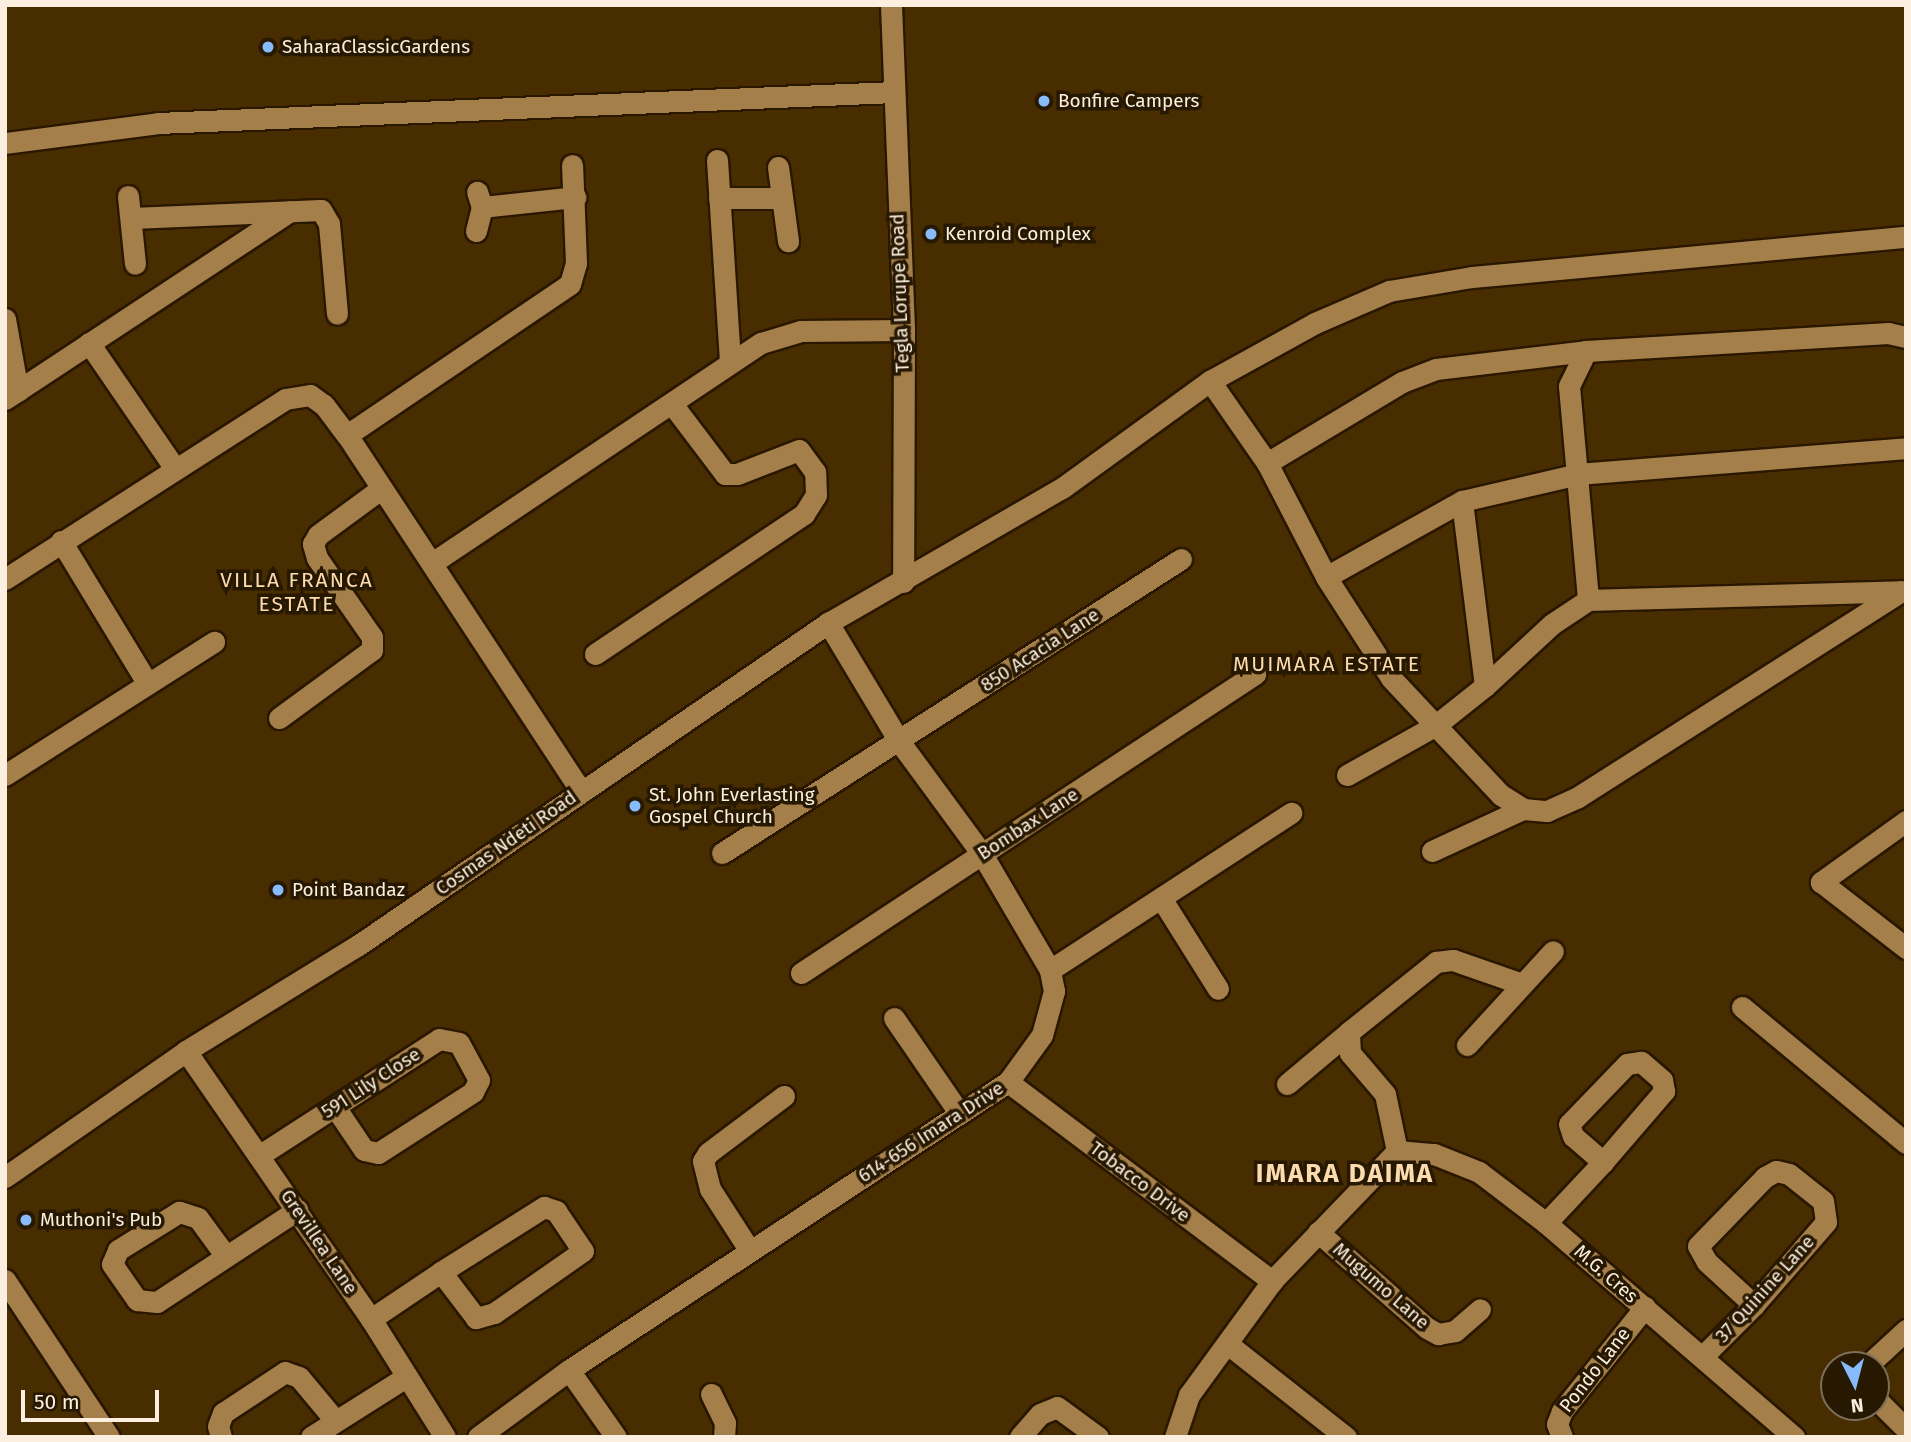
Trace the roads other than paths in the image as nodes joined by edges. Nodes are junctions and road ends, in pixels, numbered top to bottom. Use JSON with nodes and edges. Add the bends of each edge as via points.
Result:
{"nodes":[{"id":1,"x":891,"y":5,"type":"edge"},
{"id":2,"x":894,"y":92,"type":"junction"},
{"id":3,"x":5,"y":144,"type":"edge"},
{"id":4,"x":717,"y":160,"type":"dead end"},
{"id":5,"x":572,"y":165,"type":"dead end"},
{"id":6,"x":778,"y":167,"type":"dead end"},
{"id":7,"x":128,"y":196,"type":"dead end"},
{"id":8,"x":575,"y":197,"type":"junction"},
{"id":9,"x":719,"y":198,"type":"junction"},
{"id":10,"x":782,"y":198,"type":"junction"},
{"id":11,"x":290,"y":211,"type":"junction"},
{"id":12,"x":132,"y":218,"type":"junction"},
{"id":13,"x":476,"y":231,"type":"dead end"},
{"id":14,"x":1906,"y":237,"type":"edge"},
{"id":15,"x":788,"y":241,"type":"dead end"},
{"id":16,"x":135,"y":264,"type":"dead end"},
{"id":17,"x":337,"y":314,"type":"dead end"},
{"id":18,"x":5,"y":319,"type":"edge"},
{"id":19,"x":904,"y":330,"type":"junction"},
{"id":20,"x":1906,"y":337,"type":"edge"},
{"id":21,"x":89,"y":343,"type":"junction"},
{"id":22,"x":1586,"y":351,"type":"junction"},
{"id":23,"x":730,"y":363,"type":"junction"},
{"id":24,"x":1210,"y":381,"type":"junction"},
{"id":25,"x":12,"y":395,"type":"edge"},
{"id":26,"x":673,"y":404,"type":"junction"},
{"id":27,"x":347,"y":435,"type":"junction"},
{"id":28,"x":1906,"y":448,"type":"edge"},
{"id":29,"x":1266,"y":463,"type":"junction"},
{"id":30,"x":174,"y":467,"type":"junction"},
{"id":31,"x":1578,"y":474,"type":"junction"},
{"id":32,"x":382,"y":488,"type":"junction"},
{"id":33,"x":1462,"y":501,"type":"junction"},
{"id":34,"x":61,"y":541,"type":"junction"},
{"id":35,"x":1181,"y":559,"type":"dead end"},
{"id":36,"x":432,"y":563,"type":"junction"},
{"id":37,"x":1326,"y":577,"type":"junction"},
{"id":38,"x":5,"y":579,"type":"edge"},
{"id":39,"x":904,"y":582,"type":"junction"},
{"id":40,"x":1904,"y":589,"type":"edge"},
{"id":41,"x":1588,"y":600,"type":"junction"},
{"id":42,"x":828,"y":623,"type":"junction"},
{"id":43,"x":214,"y":642,"type":"dead end"},
{"id":44,"x":595,"y":654,"type":"dead end"},
{"id":45,"x":1255,"y":674,"type":"dead end"},
{"id":46,"x":148,"y":684,"type":"junction"},
{"id":47,"x":1485,"y":686,"type":"junction"},
{"id":48,"x":279,"y":718,"type":"dead end"},
{"id":49,"x":1436,"y":724,"type":"junction"},
{"id":50,"x":899,"y":741,"type":"junction"},
{"id":51,"x":5,"y":775,"type":"edge"},
{"id":52,"x":1347,"y":775,"type":"dead end"},
{"id":53,"x":581,"y":791,"type":"junction"},
{"id":54,"x":1523,"y":809,"type":"junction"},
{"id":55,"x":1291,"y":813,"type":"dead end"},
{"id":56,"x":1906,"y":821,"type":"edge"},
{"id":57,"x":1432,"y":851,"type":"dead end"},
{"id":58,"x":722,"y":853,"type":"dead end"},
{"id":59,"x":982,"y":854,"type":"junction"},
{"id":60,"x":1161,"y":898,"type":"junction"},
{"id":61,"x":1906,"y":948,"type":"edge"},
{"id":62,"x":1553,"y":951,"type":"dead end"},
{"id":63,"x":1050,"y":971,"type":"junction"},
{"id":64,"x":801,"y":973,"type":"dead end"},
{"id":65,"x":1522,"y":984,"type":"junction"},
{"id":66,"x":1218,"y":989,"type":"dead end"},
{"id":67,"x":1742,"y":1007,"type":"dead end"},
{"id":68,"x":894,"y":1018,"type":"dead end"},
{"id":69,"x":1349,"y":1032,"type":"junction"},
{"id":70,"x":1467,"y":1045,"type":"dead end"},
{"id":71,"x":187,"y":1051,"type":"junction"},
{"id":72,"x":1008,"y":1083,"type":"junction"},
{"id":73,"x":1287,"y":1084,"type":"dead end"},
{"id":74,"x":784,"y":1096,"type":"dead end"},
{"id":75,"x":335,"y":1107,"type":"junction"},
{"id":76,"x":960,"y":1114,"type":"junction"},
{"id":77,"x":1906,"y":1143,"type":"edge"},
{"id":78,"x":1397,"y":1151,"type":"junction"},
{"id":79,"x":260,"y":1155,"type":"junction"},
{"id":80,"x":1603,"y":1162,"type":"junction"},
{"id":81,"x":5,"y":1177,"type":"edge"},
{"id":82,"x":297,"y":1210,"type":"junction"},
{"id":83,"x":1546,"y":1223,"type":"junction"},
{"id":84,"x":1318,"y":1233,"type":"junction"},
{"id":85,"x":750,"y":1251,"type":"junction"},
{"id":86,"x":225,"y":1255,"type":"junction"},
{"id":87,"x":441,"y":1272,"type":"junction"},
{"id":88,"x":5,"y":1280,"type":"edge"},
{"id":89,"x":1272,"y":1281,"type":"junction"},
{"id":90,"x":1755,"y":1305,"type":"junction"},
{"id":91,"x":1644,"y":1307,"type":"junction"},
{"id":92,"x":1480,"y":1309,"type":"dead end"},
{"id":93,"x":371,"y":1319,"type":"junction"},
{"id":94,"x":1906,"y":1330,"type":"edge"},
{"id":95,"x":1229,"y":1345,"type":"junction"},
{"id":96,"x":1883,"y":1351,"type":"edge"},
{"id":97,"x":1704,"y":1355,"type":"junction"},
{"id":98,"x":569,"y":1370,"type":"junction"},
{"id":99,"x":406,"y":1377,"type":"junction"},
{"id":100,"x":714,"y":1401,"type":"dead end"},
{"id":101,"x":1890,"y":1413,"type":"edge"},
{"id":102,"x":334,"y":1419,"type":"junction"},
{"id":103,"x":1906,"y":1429,"type":"edge"},
{"id":104,"x":110,"y":1437,"type":"edge"},
{"id":105,"x":221,"y":1437,"type":"edge"},
{"id":106,"x":311,"y":1437,"type":"edge"},
{"id":107,"x":445,"y":1437,"type":"edge"},
{"id":108,"x":478,"y":1437,"type":"edge"},
{"id":109,"x":616,"y":1437,"type":"edge"},
{"id":110,"x":723,"y":1437,"type":"edge"},
{"id":111,"x":1020,"y":1437,"type":"edge"},
{"id":112,"x":1098,"y":1437,"type":"edge"},
{"id":113,"x":1175,"y":1437,"type":"edge"},
{"id":114,"x":1346,"y":1437,"type":"edge"},
{"id":115,"x":1562,"y":1437,"type":"edge"},
{"id":116,"x":1794,"y":1437,"type":"edge"}],
"edges":[{"from":1,"to":2,"type":"street","name":"Tegla Lorupe Road"},
{"from":2,"to":3,"type":"street","via":[[159,123]]},
{"from":2,"to":19,"type":"street","name":"Tegla Lorupe Road"},
{"from":4,"to":9,"type":"street"},
{"from":5,"to":8,"type":"street"},
{"from":6,"to":10,"type":"street"},
{"from":7,"to":12,"type":"street"},
{"from":8,"to":13,"type":"street","via":[[479,200]]},
{"from":8,"to":27,"type":"street","via":[[576,263],[570,284]]},
{"from":9,"to":10,"type":"street"},
{"from":9,"to":23,"type":"street"},
{"from":10,"to":15,"type":"street"},
{"from":11,"to":12,"type":"street"},
{"from":11,"to":17,"type":"street","via":[[321,210],[328,217]]},
{"from":11,"to":21,"type":"street"},
{"from":12,"to":16,"type":"street"},
{"from":14,"to":24,"type":"street","name":"Cosmas Ndeti Road","via":[[1472,277],[1389,291],[1315,323]]},
{"from":18,"to":25,"type":"street"},
{"from":19,"to":23,"type":"street","via":[[801,331],[761,343]]},
{"from":19,"to":39,"type":"street","name":"Tegla Lorupe Road"},
{"from":20,"to":22,"type":"street","via":[[1888,333]]},
{"from":21,"to":25,"type":"street"},
{"from":21,"to":30,"type":"street"},
{"from":22,"to":29,"type":"street","via":[[1421,373]]},
{"from":22,"to":31,"type":"street","via":[[1569,386]]},
{"from":23,"to":26,"type":"street"},
{"from":24,"to":29,"type":"street"},
{"from":24,"to":39,"type":"street","name":"Cosmas Ndeti Road","via":[[1062,488]]},
{"from":26,"to":36,"type":"street"},
{"from":26,"to":44,"type":"street","via":[[724,474],[737,474],[799,450],[815,472],[816,495],[804,514]]},
{"from":27,"to":30,"type":"street","via":[[316,398],[295,395]]},
{"from":27,"to":32,"type":"street"},
{"from":28,"to":31,"type":"street"},
{"from":29,"to":37,"type":"street"},
{"from":30,"to":34,"type":"street"},
{"from":31,"to":33,"type":"street"},
{"from":31,"to":41,"type":"street"},
{"from":32,"to":36,"type":"street"},
{"from":32,"to":48,"type":"street","via":[[318,534],[313,544],[317,558],[372,637],[372,650]]},
{"from":33,"to":37,"type":"street"},
{"from":33,"to":47,"type":"street"},
{"from":34,"to":38,"type":"street"},
{"from":34,"to":46,"type":"street"},
{"from":35,"to":50,"type":"street","name":"850 Acacia Lane"},
{"from":36,"to":53,"type":"street"},
{"from":37,"to":49,"type":"street","via":[[1391,678]]},
{"from":39,"to":42,"type":"street","name":"Cosmas Ndeti Road"},
{"from":40,"to":41,"type":"street"},
{"from":40,"to":54,"type":"street","via":[[1578,797],[1547,811]]},
{"from":41,"to":47,"type":"street","via":[[1552,624]]},
{"from":42,"to":50,"type":"street","name":"614-656 Imara Drive"},
{"from":42,"to":53,"type":"street","name":"Cosmas Ndeti Road"},
{"from":43,"to":46,"type":"street"},
{"from":45,"to":59,"type":"street","name":"Bombax Lane"},
{"from":46,"to":51,"type":"street"},
{"from":47,"to":49,"type":"street"},
{"from":49,"to":52,"type":"street"},
{"from":49,"to":54,"type":"street","via":[[1501,795]]},
{"from":50,"to":58,"type":"street","name":"850 Acacia Lane"},
{"from":50,"to":59,"type":"street","name":"614-656 Imara Drive"},
{"from":53,"to":71,"type":"street","name":"Cosmas Ndeti Road","via":[[357,946]]},
{"from":54,"to":57,"type":"street"},
{"from":55,"to":60,"type":"street"},
{"from":56,"to":61,"type":"street","via":[[1821,882]]},
{"from":59,"to":63,"type":"street","name":"614-656 Imara Drive"},
{"from":59,"to":64,"type":"street","name":"Bombax Lane"},
{"from":60,"to":63,"type":"street"},
{"from":60,"to":66,"type":"street"},
{"from":62,"to":65,"type":"street"},
{"from":63,"to":72,"type":"street","name":"614-656 Imara Drive","via":[[1054,991],[1042,1035]]},
{"from":65,"to":69,"type":"street","via":[[1453,960],[1436,962]]},
{"from":65,"to":70,"type":"street"},
{"from":67,"to":77,"type":"street"},
{"from":68,"to":76,"type":"street"},
{"from":69,"to":73,"type":"street"},
{"from":69,"to":78,"type":"street","via":[[1350,1053],[1385,1094]]},
{"from":71,"to":79,"type":"street","name":"Grevillea Lane"},
{"from":71,"to":81,"type":"street","name":"Cosmas Ndeti Road"},
{"from":72,"to":76,"type":"street","name":"614-656 Imara Drive"},
{"from":72,"to":89,"type":"street","name":"Tobacco Drive"},
{"from":74,"to":85,"type":"street","via":[[703,1161],[710,1189]]},
{"from":75,"to":75,"type":"street","name":"591 Lily Close","via":[[439,1039],[459,1043],[479,1080],[473,1092],[378,1153],[364,1150]]},
{"from":75,"to":79,"type":"street","name":"591 Lily Close"},
{"from":76,"to":85,"type":"street","name":"614-656 Imara Drive"},
{"from":78,"to":83,"type":"street","name":"M.G. Cres","via":[[1422,1150],[1465,1164]]},
{"from":78,"to":84,"type":"street"},
{"from":79,"to":82,"type":"street","name":"Grevillea Lane"},
{"from":80,"to":80,"type":"street","via":[[1664,1091],[1662,1080],[1640,1062],[1632,1062],[1569,1124],[1573,1136]]},
{"from":80,"to":83,"type":"street"},
{"from":82,"to":86,"type":"street"},
{"from":82,"to":93,"type":"street","name":"Grevillea Lane"},
{"from":83,"to":91,"type":"street","name":"M.G. Cres"},
{"from":84,"to":89,"type":"street"},
{"from":84,"to":92,"type":"street","name":"Mugumo Lane","via":[[1438,1334],[1455,1331]]},
{"from":85,"to":98,"type":"street","name":"614-656 Imara Drive"},
{"from":86,"to":86,"type":"street","via":[[198,1218],[179,1212],[118,1250],[112,1264],[137,1300],[149,1304]]},
{"from":87,"to":87,"type":"street","via":[[470,1313],[481,1318],[573,1261],[582,1245],[556,1211],[544,1208]]},
{"from":87,"to":93,"type":"street"},
{"from":88,"to":104,"type":"street"},
{"from":89,"to":95,"type":"street"},
{"from":90,"to":90,"type":"street","name":"37 Quinine Lane","via":[[1826,1222],[1823,1201],[1788,1174],[1776,1171],[1700,1240],[1701,1256]]},
{"from":90,"to":97,"type":"street","name":"37 Quinine Lane"},
{"from":91,"to":97,"type":"street","name":"M.G. Cres"},
{"from":91,"to":115,"type":"street","name":"Pondo Lane","via":[[1562,1411],[1557,1424]]},
{"from":93,"to":99,"type":"street","name":"Grevillea Lane"},
{"from":94,"to":96,"type":"street"},
{"from":95,"to":113,"type":"street","via":[[1189,1395]]},
{"from":95,"to":114,"type":"street"},
{"from":97,"to":116,"type":"street","name":"M.G. Cres"},
{"from":98,"to":108,"type":"street","name":"614-656 Imara Drive"},
{"from":98,"to":109,"type":"street"},
{"from":99,"to":102,"type":"street"},
{"from":99,"to":107,"type":"street","name":"Grevillea Lane"},
{"from":100,"to":110,"type":"street","via":[[725,1423]]},
{"from":101,"to":103,"type":"street"},
{"from":102,"to":105,"type":"street","via":[[299,1377],[285,1373],[223,1413],[218,1426]]},
{"from":102,"to":106,"type":"street"},
{"from":111,"to":112,"type":"street","via":[[1046,1410],[1057,1407]]}]}
